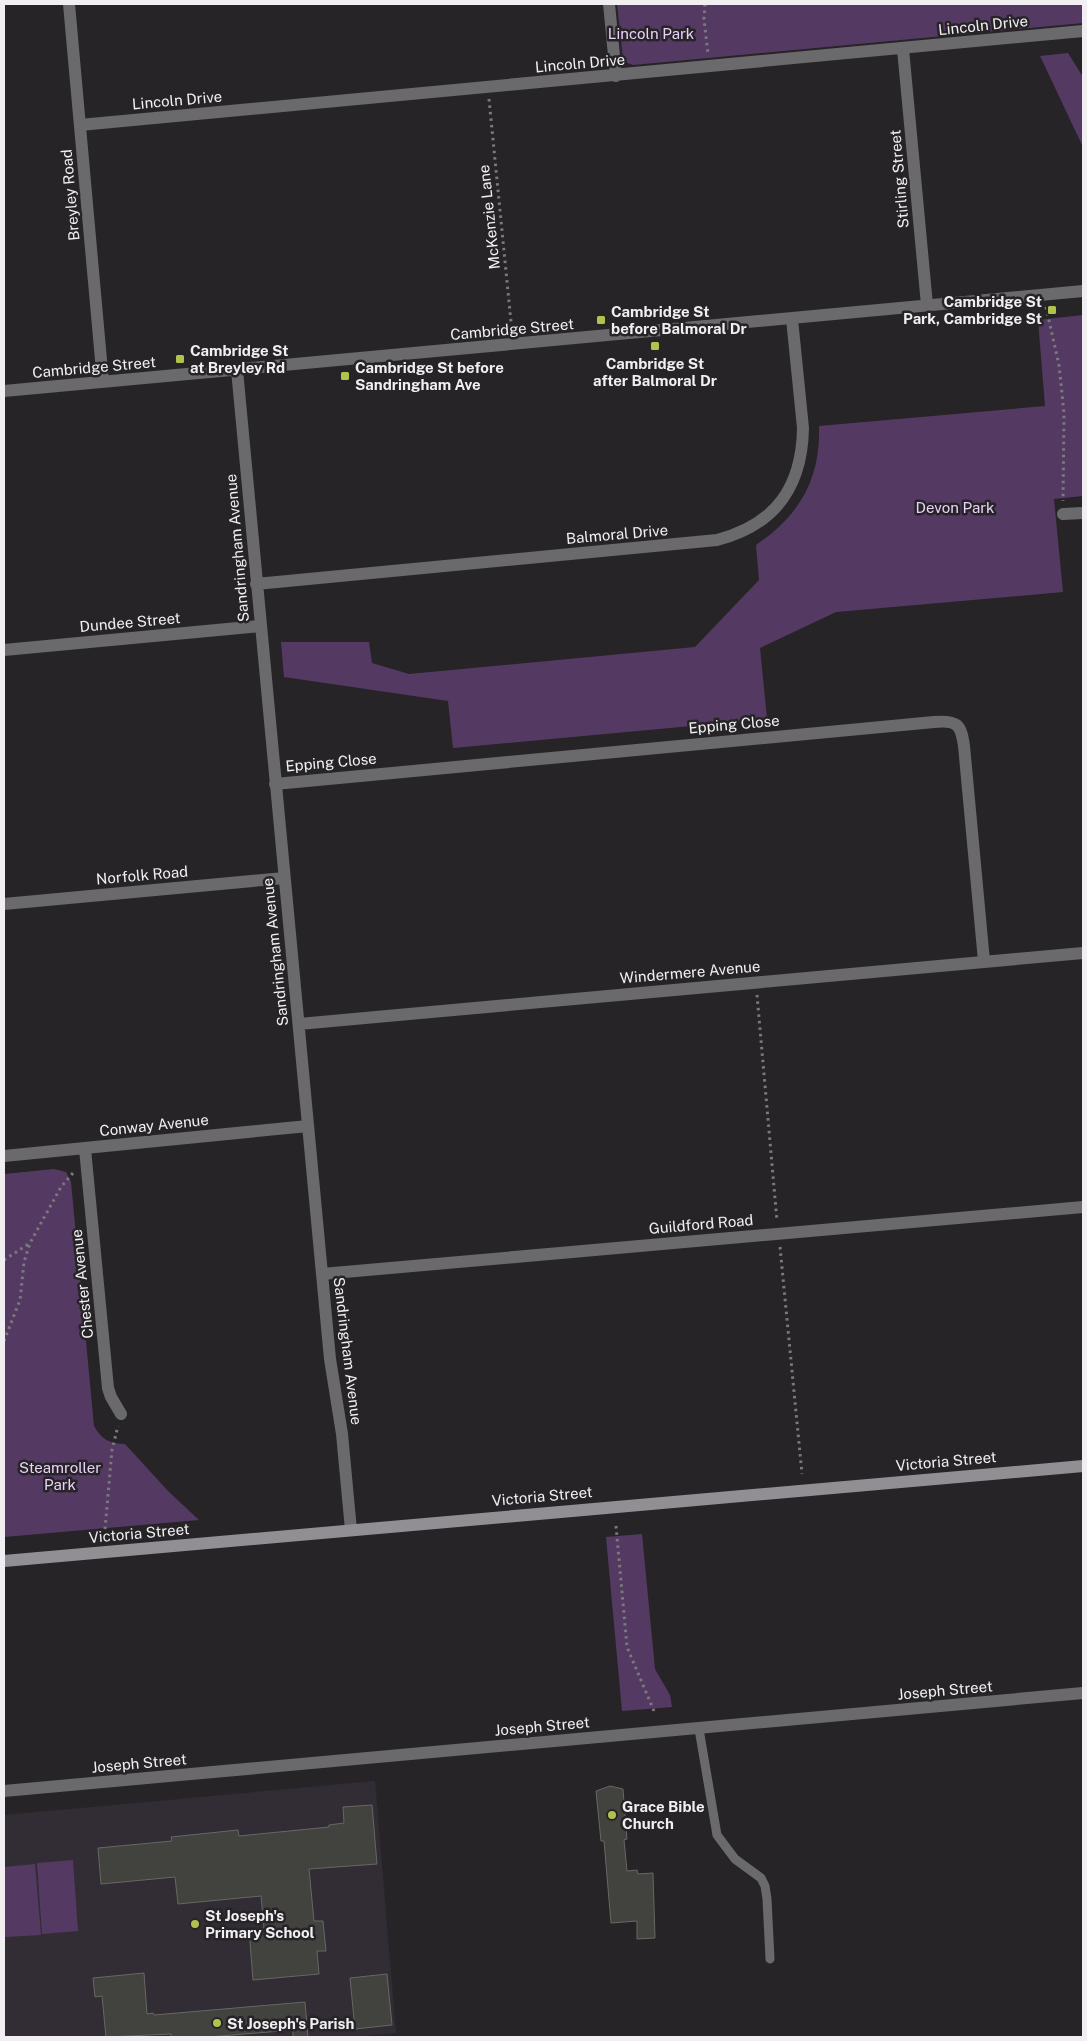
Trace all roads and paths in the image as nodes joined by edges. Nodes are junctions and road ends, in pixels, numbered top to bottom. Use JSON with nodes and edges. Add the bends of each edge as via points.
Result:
{"nodes":[{"id":1,"x":69,"y":4,"type":"edge"},
{"id":2,"x":609,"y":4,"type":"edge"},
{"id":3,"x":705,"y":4,"type":"edge"},
{"id":4,"x":1083,"y":32,"type":"edge"},
{"id":5,"x":903,"y":49,"type":"junction"},
{"id":6,"x":709,"y":67,"type":"junction"},
{"id":7,"x":616,"y":76,"type":"junction"},
{"id":8,"x":488,"y":87,"type":"junction"},
{"id":9,"x":80,"y":125,"type":"junction"},
{"id":10,"x":1083,"y":291,"type":"edge"},
{"id":11,"x":1043,"y":295,"type":"junction"},
{"id":12,"x":927,"y":305,"type":"junction"},
{"id":13,"x":792,"y":319,"type":"junction"},
{"id":14,"x":513,"y":345,"type":"junction"},
{"id":15,"x":237,"y":370,"type":"junction"},
{"id":16,"x":103,"y":382,"type":"junction"},
{"id":17,"x":4,"y":392,"type":"edge"},
{"id":18,"x":1083,"y":513,"type":"edge"},
{"id":19,"x":1064,"y":514,"type":"joint"},
{"id":20,"x":256,"y":584,"type":"junction"},
{"id":21,"x":260,"y":626,"type":"junction"},
{"id":22,"x":4,"y":650,"type":"edge"},
{"id":23,"x":275,"y":784,"type":"junction"},
{"id":24,"x":284,"y":878,"type":"junction"},
{"id":25,"x":4,"y":904,"type":"edge"},
{"id":26,"x":1083,"y":953,"type":"edge"},
{"id":27,"x":984,"y":961,"type":"junction"},
{"id":28,"x":755,"y":982,"type":"junction"},
{"id":29,"x":299,"y":1024,"type":"junction"},
{"id":30,"x":308,"y":1126,"type":"junction"},
{"id":31,"x":85,"y":1149,"type":"junction"},
{"id":32,"x":4,"y":1156,"type":"edge"},
{"id":33,"x":87,"y":1167,"type":"junction"},
{"id":34,"x":1083,"y":1207,"type":"edge"},
{"id":35,"x":777,"y":1225,"type":"dead end"},
{"id":36,"x":779,"y":1242,"type":"dead end"},
{"id":37,"x":30,"y":1243,"type":"junction"},
{"id":38,"x":4,"y":1260,"type":"edge"},
{"id":39,"x":322,"y":1274,"type":"junction"},
{"id":40,"x":4,"y":1341,"type":"edge"},
{"id":41,"x":121,"y":1414,"type":"joint"},
{"id":42,"x":1083,"y":1466,"type":"edge"},
{"id":43,"x":802,"y":1474,"type":"dead end"},
{"id":44,"x":616,"y":1526,"type":"dead end"},
{"id":45,"x":105,"y":1529,"type":"dead end"},
{"id":46,"x":352,"y":1530,"type":"junction"},
{"id":47,"x":4,"y":1561,"type":"edge"},
{"id":48,"x":1083,"y":1693,"type":"edge"},
{"id":49,"x":654,"y":1711,"type":"dead end"},
{"id":50,"x":699,"y":1729,"type":"junction"},
{"id":51,"x":4,"y":1791,"type":"edge"},
{"id":52,"x":770,"y":1959,"type":"dead end"}],
"edges":[{"from":1,"to":9,"type":"street","name":"Breyley Road"},
{"from":2,"to":7,"type":"street"},
{"from":3,"to":6,"type":"path"},
{"from":4,"to":5,"type":"street","name":"Lincoln Drive"},
{"from":5,"to":6,"type":"street","name":"Lincoln Drive"},
{"from":5,"to":12,"type":"street","name":"Stirling Street"},
{"from":6,"to":7,"type":"street","name":"Lincoln Drive"},
{"from":7,"to":8,"type":"street","name":"Lincoln Drive"},
{"from":8,"to":9,"type":"street","name":"Lincoln Drive"},
{"from":8,"to":14,"type":"path","name":"McKenzie Lane"},
{"from":9,"to":16,"type":"street","name":"Breyley Road"},
{"from":10,"to":11,"type":"street","name":"Cambridge Street"},
{"from":11,"to":12,"type":"street","name":"Cambridge Street"},
{"from":11,"to":19,"type":"path","via":[[1059,365],[1064,413]]},
{"from":12,"to":13,"type":"street","name":"Cambridge Street"},
{"from":13,"to":14,"type":"street","name":"Cambridge Street"},
{"from":13,"to":20,"type":"street","name":"Balmoral Drive","via":[[803,428],[799,468],[778,505],[762,521],[744,532],[717,540]]},
{"from":14,"to":15,"type":"street","name":"Cambridge Street"},
{"from":15,"to":16,"type":"street","name":"Cambridge Street"},
{"from":15,"to":20,"type":"street","name":"Sandringham Avenue"},
{"from":16,"to":17,"type":"street","name":"Cambridge Street"},
{"from":18,"to":19,"type":"street"},
{"from":20,"to":21,"type":"street","name":"Sandringham Avenue"},
{"from":21,"to":22,"type":"street","name":"Dundee Street"},
{"from":21,"to":23,"type":"street","name":"Sandringham Avenue"},
{"from":23,"to":24,"type":"street","name":"Sandringham Avenue"},
{"from":23,"to":27,"type":"street","name":"Epping Close","via":[[954,722],[960,727],[964,746]]},
{"from":24,"to":25,"type":"street","name":"Norfolk Road"},
{"from":24,"to":29,"type":"street","name":"Sandringham Avenue"},
{"from":26,"to":27,"type":"street","name":"Windermere Avenue"},
{"from":27,"to":28,"type":"street","name":"Windermere Avenue"},
{"from":28,"to":29,"type":"street","name":"Windermere Avenue"},
{"from":28,"to":35,"type":"path"},
{"from":29,"to":30,"type":"street","name":"Sandringham Avenue"},
{"from":30,"to":31,"type":"street","name":"Conway Avenue"},
{"from":30,"to":39,"type":"street","name":"Sandringham Avenue"},
{"from":31,"to":32,"type":"street","name":"Conway Avenue"},
{"from":31,"to":33,"type":"street","name":"Chester Avenue"},
{"from":33,"to":37,"type":"path","via":[[78,1169],[61,1187]]},
{"from":33,"to":41,"type":"street","name":"Chester Avenue","via":[[108,1388]]},
{"from":34,"to":39,"type":"street","name":"Guildford Road"},
{"from":36,"to":43,"type":"path"},
{"from":37,"to":38,"type":"path"},
{"from":37,"to":40,"type":"path","via":[[24,1262],[20,1300]]},
{"from":39,"to":46,"type":"street","name":"Sandringham Avenue"},
{"from":41,"to":45,"type":"path","via":[[112,1450]]},
{"from":42,"to":46,"type":"street","name":"Victoria Street"},
{"from":44,"to":49,"type":"path","via":[[627,1647]]},
{"from":46,"to":47,"type":"street","name":"Victoria Street"},
{"from":48,"to":50,"type":"street","name":"Joseph Street"},
{"from":50,"to":51,"type":"street","name":"Joseph Street"},
{"from":50,"to":52,"type":"lane","via":[[717,1835],[735,1859],[761,1878],[765,1886]]}]}
